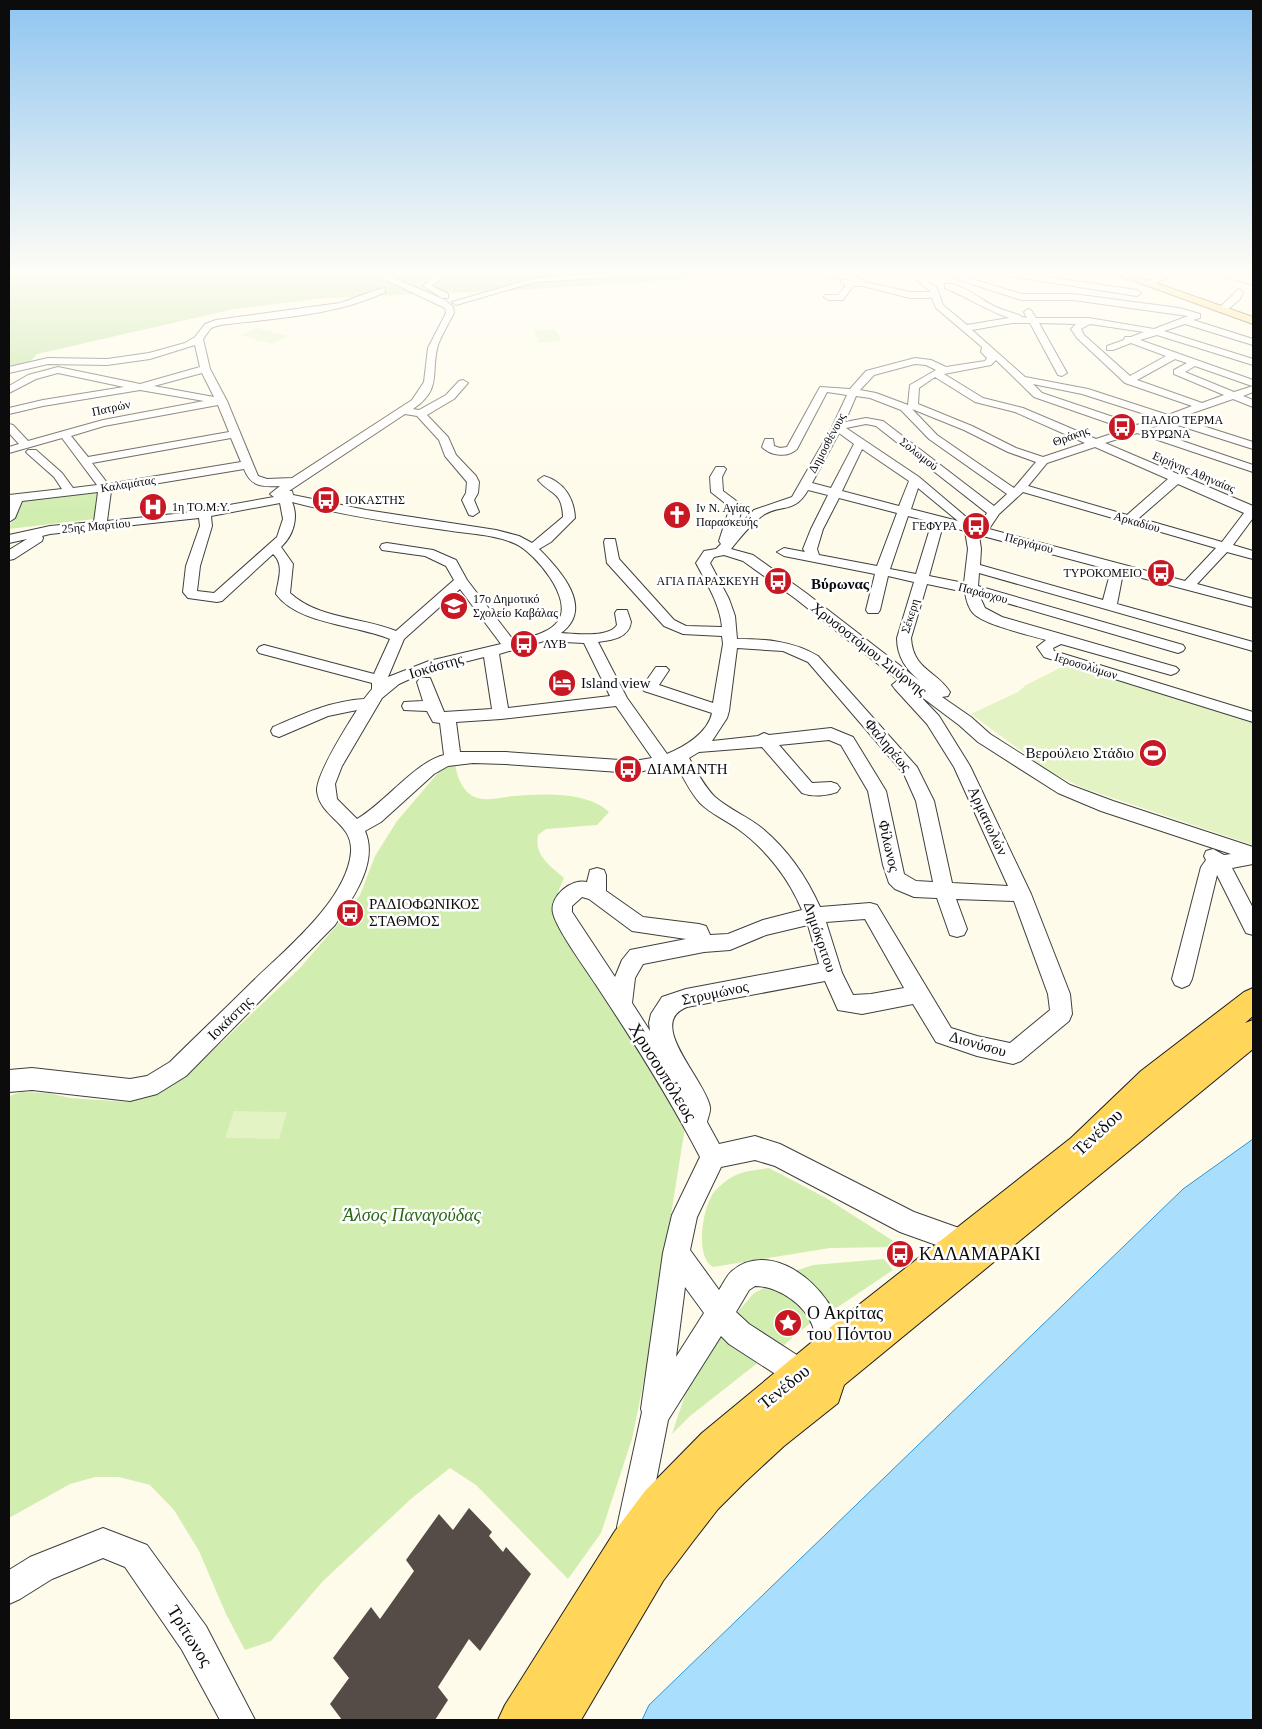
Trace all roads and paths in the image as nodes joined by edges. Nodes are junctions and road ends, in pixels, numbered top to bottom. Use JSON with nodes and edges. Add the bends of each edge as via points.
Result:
{"nodes":[{"id":1,"x":153,"y":354,"type":"edge"},
{"id":2,"x":201,"y":354,"type":"edge"},
{"id":3,"x":434,"y":354,"type":"edge"},
{"id":4,"x":440,"y":354,"type":"edge"},
{"id":5,"x":988,"y":354,"type":"edge"},
{"id":6,"x":992,"y":354,"type":"edge"},
{"id":7,"x":1052,"y":354,"type":"edge"},
{"id":8,"x":1098,"y":354,"type":"edge"},
{"id":9,"x":1152,"y":354,"type":"edge"},
{"id":10,"x":1170,"y":354,"type":"edge"},
{"id":11,"x":1217,"y":354,"type":"edge"},
{"id":12,"x":1230,"y":354,"type":"edge"},
{"id":13,"x":1174,"y":355,"type":"junction"},
{"id":14,"x":1253,"y":362,"type":"edge"},
{"id":15,"x":1157,"y":364,"type":"junction"},
{"id":16,"x":205,"y":369,"type":"junction"},
{"id":17,"x":11,"y":370,"type":"edge"},
{"id":18,"x":939,"y":371,"type":"junction"},
{"id":19,"x":1062,"y":373,"type":"dead end"},
{"id":20,"x":1021,"y":379,"type":"junction"},
{"id":21,"x":1129,"y":381,"type":"junction"},
{"id":22,"x":463,"y":383,"type":"dead end"},
{"id":23,"x":1253,"y":383,"type":"edge"},
{"id":24,"x":140,"y":387,"type":"junction"},
{"id":25,"x":9,"y":389,"type":"edge"},
{"id":26,"x":1253,"y":389,"type":"edge"},
{"id":27,"x":853,"y":392,"type":"junction"},
{"id":28,"x":1157,"y":392,"type":"junction"},
{"id":29,"x":1235,"y":396,"type":"junction"},
{"id":30,"x":222,"y":401,"type":"junction"},
{"id":31,"x":1220,"y":402,"type":"junction"},
{"id":32,"x":1253,"y":404,"type":"edge"},
{"id":33,"x":909,"y":407,"type":"junction"},
{"id":34,"x":1204,"y":407,"type":"junction"},
{"id":35,"x":406,"y":410,"type":"junction"},
{"id":36,"x":1019,"y":410,"type":"junction"},
{"id":37,"x":9,"y":411,"type":"edge"},
{"id":38,"x":1246,"y":413,"type":"dead end"},
{"id":39,"x":421,"y":414,"type":"junction"},
{"id":40,"x":1002,"y":417,"type":"dead end"},
{"id":41,"x":1168,"y":419,"type":"junction"},
{"id":42,"x":9,"y":427,"type":"edge"},
{"id":43,"x":837,"y":427,"type":"junction"},
{"id":44,"x":1134,"y":429,"type":"junction"},
{"id":45,"x":64,"y":434,"type":"junction"},
{"id":46,"x":234,"y":434,"type":"junction"},
{"id":47,"x":769,"y":441,"type":"dead end"},
{"id":48,"x":860,"y":443,"type":"junction"},
{"id":49,"x":1091,"y":443,"type":"junction"},
{"id":50,"x":1253,"y":446,"type":"edge"},
{"id":51,"x":29,"y":448,"type":"junction"},
{"id":52,"x":9,"y":450,"type":"edge"},
{"id":53,"x":87,"y":461,"type":"junction"},
{"id":54,"x":1042,"y":461,"type":"junction"},
{"id":55,"x":247,"y":465,"type":"junction"},
{"id":56,"x":1253,"y":468,"type":"edge"},
{"id":57,"x":720,"y":469,"type":"dead end"},
{"id":58,"x":1176,"y":479,"type":"junction"},
{"id":59,"x":544,"y":480,"type":"dead end"},
{"id":60,"x":915,"y":480,"type":"junction"},
{"id":61,"x":299,"y":482,"type":"junction"},
{"id":62,"x":805,"y":485,"type":"junction"},
{"id":63,"x":105,"y":488,"type":"junction"},
{"id":64,"x":68,"y":491,"type":"junction"},
{"id":65,"x":1018,"y":491,"type":"junction"},
{"id":66,"x":835,"y":492,"type":"junction"},
{"id":67,"x":281,"y":496,"type":"junction"},
{"id":68,"x":13,"y":499,"type":"edge"},
{"id":69,"x":904,"y":510,"type":"junction"},
{"id":70,"x":1252,"y":511,"type":"edge"},
{"id":71,"x":473,"y":512,"type":"dead end"},
{"id":72,"x":994,"y":512,"type":"junction"},
{"id":73,"x":206,"y":514,"type":"junction"},
{"id":74,"x":9,"y":518,"type":"edge"},
{"id":75,"x":939,"y":519,"type":"junction"},
{"id":76,"x":1130,"y":520,"type":"junction"},
{"id":77,"x":100,"y":525,"type":"junction"},
{"id":78,"x":976,"y":529,"type":"junction"},
{"id":79,"x":50,"y":530,"type":"junction"},
{"id":80,"x":9,"y":539,"type":"edge"},
{"id":81,"x":610,"y":542,"type":"dead end"},
{"id":82,"x":1225,"y":546,"type":"junction"},
{"id":83,"x":274,"y":548,"type":"junction"},
{"id":84,"x":387,"y":548,"type":"dead end"},
{"id":85,"x":532,"y":548,"type":"junction"},
{"id":86,"x":721,"y":551,"type":"junction"},
{"id":87,"x":784,"y":552,"type":"dead end"},
{"id":88,"x":1253,"y":555,"type":"edge"},
{"id":89,"x":9,"y":556,"type":"edge"},
{"id":90,"x":814,"y":558,"type":"junction"},
{"id":91,"x":972,"y":567,"type":"junction"},
{"id":92,"x":1118,"y":567,"type":"junction"},
{"id":93,"x":882,"y":572,"type":"junction"},
{"id":94,"x":921,"y":579,"type":"junction"},
{"id":95,"x":461,"y":581,"type":"junction"},
{"id":96,"x":1189,"y":585,"type":"junction"},
{"id":97,"x":972,"y":589,"type":"junction"},
{"id":98,"x":1253,"y":603,"type":"edge"},
{"id":99,"x":1109,"y":606,"type":"junction"},
{"id":100,"x":873,"y":610,"type":"dead end"},
{"id":101,"x":622,"y":613,"type":"dead end"},
{"id":102,"x":1185,"y":628,"type":"junction"},
{"id":103,"x":543,"y":637,"type":"junction"},
{"id":104,"x":398,"y":638,"type":"junction"},
{"id":105,"x":730,"y":638,"type":"junction"},
{"id":106,"x":589,"y":639,"type":"junction"},
{"id":107,"x":1059,"y":639,"type":"junction"},
{"id":108,"x":510,"y":646,"type":"junction"},
{"id":109,"x":1253,"y":647,"type":"edge"},
{"id":110,"x":1178,"y":648,"type":"junction"},
{"id":111,"x":264,"y":650,"type":"dead end"},
{"id":112,"x":491,"y":651,"type":"junction"},
{"id":113,"x":887,"y":665,"type":"junction"},
{"id":114,"x":661,"y":670,"type":"dead end"},
{"id":115,"x":1171,"y":670,"type":"junction"},
{"id":116,"x":425,"y":682,"type":"dead end"},
{"id":117,"x":380,"y":685,"type":"junction"},
{"id":118,"x":1164,"y":690,"type":"junction"},
{"id":119,"x":620,"y":700,"type":"junction"},
{"id":120,"x":370,"y":704,"type":"junction"},
{"id":121,"x":410,"y":706,"type":"dead end"},
{"id":122,"x":432,"y":706,"type":"junction"},
{"id":123,"x":721,"y":711,"type":"junction"},
{"id":124,"x":501,"y":714,"type":"junction"},
{"id":125,"x":1253,"y":716,"type":"edge"},
{"id":126,"x":447,"y":718,"type":"junction"},
{"id":127,"x":965,"y":721,"type":"junction"},
{"id":128,"x":279,"y":732,"type":"dead end"},
{"id":129,"x":764,"y":740,"type":"junction"},
{"id":130,"x":680,"y":755,"type":"junction"},
{"id":131,"x":453,"y":759,"type":"junction"},
{"id":132,"x":831,"y":788,"type":"dead end"},
{"id":133,"x":356,"y":828,"type":"junction"},
{"id":134,"x":1188,"y":833,"type":"junction"},
{"id":135,"x":1253,"y":856,"type":"edge"},
{"id":136,"x":1221,"y":864,"type":"junction"},
{"id":137,"x":944,"y":891,"type":"junction"},
{"id":138,"x":1022,"y":894,"type":"junction"},
{"id":139,"x":870,"y":911,"type":"joint"},
{"id":140,"x":816,"y":915,"type":"junction"},
{"id":141,"x":1253,"y":927,"type":"edge"},
{"id":142,"x":957,"y":929,"type":"dead end"},
{"id":143,"x":704,"y":944,"type":"junction"},
{"id":144,"x":831,"y":971,"type":"junction"},
{"id":145,"x":1182,"y":979,"type":"dead end"},
{"id":146,"x":918,"y":994,"type":"junction"},
{"id":147,"x":1059,"y":994,"type":"joint"},
{"id":148,"x":1253,"y":1000,"type":"edge"},
{"id":149,"x":622,"y":1004,"type":"junction"},
{"id":150,"x":1253,"y":1032,"type":"edge"},
{"id":151,"x":178,"y":1069,"type":"joint"},
{"id":152,"x":9,"y":1081,"type":"edge"},
{"id":153,"x":695,"y":1123,"type":"junction"},
{"id":154,"x":713,"y":1157,"type":"junction"},
{"id":155,"x":964,"y":1242,"type":"junction"},
{"id":156,"x":676,"y":1253,"type":"junction"},
{"id":157,"x":720,"y":1312,"type":"junction"},
{"id":158,"x":821,"y":1372,"type":"junction"},
{"id":159,"x":655,"y":1415,"type":"junction"},
{"id":160,"x":629,"y":1545,"type":"junction"},
{"id":161,"x":9,"y":1588,"type":"edge"},
{"id":162,"x":238,"y":1720,"type":"edge"},
{"id":163,"x":520,"y":1720,"type":"edge"},
{"id":164,"x":557,"y":1720,"type":"edge"}],
"edges":[{"from":1,"to":17,"type":"street","via":[[100,362],[48,361]]},
{"from":2,"to":16,"type":"street"},
{"from":3,"to":35,"type":"street","via":[[428,389]]},
{"from":4,"to":35,"type":"street","via":[[438,382],[432,394]]},
{"from":5,"to":18,"type":"street","via":[[992,358],[988,364]]},
{"from":6,"to":20,"type":"street"},
{"from":7,"to":19,"type":"street"},
{"from":8,"to":21,"type":"street"},
{"from":9,"to":15,"type":"street","via":[[1143,359]]},
{"from":10,"to":13,"type":"street"},
{"from":11,"to":29,"type":"street","via":[[1177,372]]},
{"from":12,"to":14,"type":"street"},
{"from":13,"to":15,"type":"street"},
{"from":13,"to":23,"type":"street"},
{"from":15,"to":21,"type":"street"},
{"from":16,"to":24,"type":"street"},
{"from":16,"to":30,"type":"street"},
{"from":17,"to":25,"type":"street"},
{"from":18,"to":27,"type":"street","name":"Δημοσθένους","via":[[928,362],[915,361],[870,373]]},
{"from":18,"to":33,"type":"street","via":[[914,387]]},
{"from":18,"to":36,"type":"street","name":"Ειρήνης Αθηναίας","via":[[979,400]]},
{"from":20,"to":41,"type":"street","via":[[1084,391]]},
{"from":20,"to":44,"type":"street","via":[[1044,398]]},
{"from":21,"to":28,"type":"street"},
{"from":22,"to":39,"type":"street","via":[[450,397]]},
{"from":24,"to":25,"type":"street","via":[[58,370],[32,377]]},
{"from":24,"to":30,"type":"street"},
{"from":24,"to":37,"type":"street"},
{"from":26,"to":29,"type":"street","name":"Θράκης"},
{"from":27,"to":33,"type":"street"},
{"from":27,"to":43,"type":"street","name":"Δημοσθένους"},
{"from":27,"to":47,"type":"street","via":[[822,391],[788,451],[768,447]]},
{"from":28,"to":31,"type":"street","via":[[1168,386],[1184,388]]},
{"from":28,"to":34,"type":"street"},
{"from":29,"to":31,"type":"street","name":"Θράκης"},
{"from":29,"to":32,"type":"street"},
{"from":30,"to":45,"type":"street","name":"Πατρών","via":[[103,423]]},
{"from":30,"to":46,"type":"street"},
{"from":31,"to":34,"type":"street","name":"Θράκης"},
{"from":31,"to":38,"type":"street"},
{"from":33,"to":54,"type":"street","via":[[968,428]]},
{"from":33,"to":65,"type":"street","name":"Αρκαδίου","via":[[933,437]]},
{"from":34,"to":41,"type":"street","name":"Θράκης"},
{"from":35,"to":39,"type":"street"},
{"from":35,"to":61,"type":"street"},
{"from":36,"to":40,"type":"street"},
{"from":36,"to":49,"type":"street","name":"Ειρήνης Αθηναίας"},
{"from":39,"to":71,"type":"street","via":[[444,439],[451,456],[470,476],[473,486],[468,500]]},
{"from":41,"to":44,"type":"street","name":"Θράκης"},
{"from":41,"to":50,"type":"street"},
{"from":42,"to":51,"type":"street"},
{"from":43,"to":48,"type":"street"},
{"from":43,"to":62,"type":"street","name":"Δημοσθένους"},
{"from":43,"to":72,"type":"street","name":"Σολωμού","via":[[866,421],[879,423]]},
{"from":44,"to":49,"type":"street","name":"Θράκης"},
{"from":44,"to":56,"type":"street"},
{"from":45,"to":51,"type":"street","name":"Πατρών"},
{"from":45,"to":53,"type":"street"},
{"from":46,"to":53,"type":"street"},
{"from":46,"to":55,"type":"street"},
{"from":48,"to":60,"type":"street"},
{"from":48,"to":66,"type":"street"},
{"from":49,"to":54,"type":"street","name":"Θράκης"},
{"from":49,"to":58,"type":"street","name":"Ειρήνης Αθηναίας"},
{"from":51,"to":52,"type":"street","name":"Πατρών"},
{"from":51,"to":64,"type":"street","via":[[58,475]]},
{"from":53,"to":63,"type":"street"},
{"from":54,"to":65,"type":"street","name":"Θράκης"},
{"from":55,"to":61,"type":"street","via":[[258,482]]},
{"from":55,"to":63,"type":"street","name":"Καλαμάτας"},
{"from":57,"to":86,"type":"street","via":[[716,477],[717,492],[738,506]]},
{"from":58,"to":70,"type":"street","name":"Ειρήνης Αθηναίας"},
{"from":58,"to":76,"type":"street"},
{"from":59,"to":85,"type":"street","via":[[569,502],[569,518]]},
{"from":60,"to":69,"type":"street"},
{"from":60,"to":78,"type":"street"},
{"from":61,"to":67,"type":"street"},
{"from":62,"to":66,"type":"street","name":"Περγάμου"},
{"from":62,"to":86,"type":"street","name":"Δημοσθένους","via":[[794,502],[758,513]]},
{"from":63,"to":64,"type":"street","name":"Καλαμάτας"},
{"from":63,"to":77,"type":"street"},
{"from":64,"to":68,"type":"street","name":"Καλαμάτας"},
{"from":65,"to":72,"type":"street","name":"Θράκης"},
{"from":65,"to":76,"type":"street","name":"Αρκαδίου"},
{"from":66,"to":69,"type":"street","name":"Περγάμου"},
{"from":66,"to":90,"type":"street","via":[[810,550]]},
{"from":67,"to":73,"type":"street","name":"25ης Μαρτίου"},
{"from":67,"to":83,"type":"street","via":[[288,505],[288,525],[285,535]]},
{"from":67,"to":85,"type":"street","name":"Ιοκάστης","via":[[510,538]]},
{"from":68,"to":74,"type":"street"},
{"from":69,"to":75,"type":"street","name":"Περγάμου"},
{"from":69,"to":93,"type":"street"},
{"from":70,"to":82,"type":"street"},
{"from":72,"to":78,"type":"street","name":"Θράκης"},
{"from":73,"to":77,"type":"street","name":"25ης Μαρτίου"},
{"from":73,"to":83,"type":"street","via":[[206,526],[192,573],[190,592],[193,595],[218,598]]},
{"from":75,"to":78,"type":"street","name":"Περγάμου"},
{"from":75,"to":94,"type":"street","name":"Σέκερη"},
{"from":76,"to":82,"type":"street","name":"Αρκαδίου"},
{"from":77,"to":79,"type":"street","name":"25ης Μαρτίου"},
{"from":78,"to":91,"type":"street","name":"Ιεροσολύμων"},
{"from":78,"to":92,"type":"street","name":"Περγάμου"},
{"from":79,"to":80,"type":"street","name":"25ης Μαρτίου"},
{"from":79,"to":89,"type":"street"},
{"from":81,"to":105,"type":"street","via":[[612,560],[669,623],[683,630]]},
{"from":82,"to":88,"type":"street","name":"Αρκαδίου"},
{"from":82,"to":96,"type":"street"},
{"from":83,"to":104,"type":"street","via":[[286,559],[283,594],[296,605]]},
{"from":84,"to":95,"type":"street","via":[[428,553],[451,563]]},
{"from":85,"to":103,"type":"street","name":"Ιοκάστης","via":[[545,562],[569,602],[566,622]]},
{"from":86,"to":105,"type":"street","via":[[706,556],[703,566],[722,599]]},
{"from":86,"to":113,"type":"street","name":"Χρυσοστόμου Σμύρνης","via":[[741,554],[762,567]]},
{"from":87,"to":90,"type":"street","name":"Παράσχου"},
{"from":90,"to":93,"type":"street","name":"Παράσχου"},
{"from":91,"to":97,"type":"street","name":"Ιεροσολύμων"},
{"from":91,"to":99,"type":"street"},
{"from":92,"to":96,"type":"street","name":"Περγάμου"},
{"from":92,"to":99,"type":"street"},
{"from":93,"to":94,"type":"street","name":"Παράσχου"},
{"from":93,"to":100,"type":"street"},
{"from":94,"to":97,"type":"street","name":"Παράσχου"},
{"from":94,"to":127,"type":"street","name":"Σέκερη","via":[[904,638],[904,652],[914,667],[949,699]]},
{"from":95,"to":104,"type":"street"},
{"from":95,"to":108,"type":"street"},
{"from":96,"to":98,"type":"street","name":"Περγάμου"},
{"from":97,"to":107,"type":"street","name":"Ιεροσολύμων","via":[[977,608],[985,615]]},
{"from":97,"to":110,"type":"street","name":"Παράσχου"},
{"from":99,"to":102,"type":"street"},
{"from":101,"to":106,"type":"street","via":[[622,630]]},
{"from":102,"to":109,"type":"street"},
{"from":102,"to":110,"type":"street"},
{"from":103,"to":106,"type":"street"},
{"from":103,"to":108,"type":"street","name":"Ιοκάστης"},
{"from":104,"to":117,"type":"street"},
{"from":105,"to":123,"type":"street"},
{"from":105,"to":137,"type":"street","name":"Φαληρέως","via":[[786,647],[813,658],[911,770],[925,801]]},
{"from":106,"to":119,"type":"street","name":"Δημόκριτου"},
{"from":107,"to":115,"type":"street"},
{"from":107,"to":118,"type":"street","name":"Ιεροσολύμων","via":[[1044,647],[1049,654]]},
{"from":108,"to":112,"type":"street","name":"Ιοκάστης"},
{"from":110,"to":115,"type":"street"},
{"from":111,"to":117,"type":"street"},
{"from":112,"to":117,"type":"street","name":"Ιοκάστης","via":[[421,668]]},
{"from":112,"to":124,"type":"street"},
{"from":113,"to":127,"type":"street","name":"Χρυσοστόμου Σμύρνης"},
{"from":113,"to":138,"type":"street","name":"Αρματωλών","via":[[890,674],[933,720],[955,754]]},
{"from":114,"to":123,"type":"street","via":[[650,687]]},
{"from":115,"to":118,"type":"street"},
{"from":116,"to":122,"type":"street"},
{"from":117,"to":120,"type":"street","name":"Ιοκάστης"},
{"from":118,"to":125,"type":"street","name":"Ιεροσολύμων"},
{"from":119,"to":124,"type":"street"},
{"from":119,"to":130,"type":"street","name":"Δημόκριτου"},
{"from":120,"to":128,"type":"street","via":[[327,710]]},
{"from":120,"to":133,"type":"street","name":"Ιοκάστης","via":[[331,772],[325,789],[330,802]]},
{"from":121,"to":122,"type":"street"},
{"from":122,"to":126,"type":"street","via":[[439,718]]},
{"from":123,"to":130,"type":"street","via":[[715,726]]},
{"from":124,"to":126,"type":"street"},
{"from":126,"to":131,"type":"street"},
{"from":127,"to":134,"type":"street","name":"Χρυσοστόμου Σμύρνης","via":[[984,738],[1064,789]]},
{"from":129,"to":130,"type":"street","via":[[708,747]]},
{"from":129,"to":132,"type":"street","via":[[808,789]]},
{"from":129,"to":137,"type":"street","name":"Φίλωνος","via":[[831,734],[848,741],[877,791],[896,878],[914,889]]},
{"from":130,"to":131,"type":"street","via":[[634,767],[497,758]]},
{"from":130,"to":140,"type":"street","name":"Δημόκριτου","via":[[700,792],[746,825],[781,860]]},
{"from":131,"to":133,"type":"street","via":[[428,770],[375,817]]},
{"from":133,"to":151,"type":"street","name":"Ιοκάστης","via":[[361,850],[351,882],[334,912],[308,942]]},
{"from":134,"to":135,"type":"street","name":"Χρυσοστόμου Σμύρνης"},
{"from":134,"to":136,"type":"street"},
{"from":135,"to":136,"type":"street"},
{"from":136,"to":141,"type":"street"},
{"from":136,"to":145,"type":"street","via":[[1210,867]]},
{"from":137,"to":138,"type":"street","name":"Φίλωνος"},
{"from":137,"to":142,"type":"street","name":"Φαληρέως"},
{"from":138,"to":147,"type":"street","name":"Αρματωλών"},
{"from":139,"to":140,"type":"street"},
{"from":139,"to":146,"type":"street","name":"Διονύσου"},
{"from":140,"to":143,"type":"street","via":[[763,928],[730,942]]},
{"from":140,"to":144,"type":"street","name":"Δημόκριτου"},
{"from":143,"to":149,"type":"street","via":[[637,956],[630,962],[624,980]]},
{"from":143,"to":149,"type":"street","name":"Χρυσουπόλεως","via":[[699,932],[639,925],[596,884],[577,889],[562,903],[562,912],[582,948]]},
{"from":144,"to":146,"type":"street","name":"Δημόκριτου","via":[[842,997],[851,1005]]},
{"from":144,"to":153,"type":"street","name":"Στρυμώνος","via":[[686,998],[670,1004],[662,1014],[662,1039],[694,1095],[699,1108]]},
{"from":146,"to":147,"type":"street","name":"Διονύσου","via":[[944,1035],[1013,1054],[1061,1014]]},
{"from":148,"to":155,"type":"main road","name":"Τενέδου","via":[[1151,1081],[1082,1148]]},
{"from":149,"to":153,"type":"street","name":"Χρυσουπόλεως"},
{"from":150,"to":158,"type":"main road","name":"Τενέδου"},
{"from":151,"to":152,"type":"street","via":[[149,1086],[130,1090],[32,1079]]},
{"from":153,"to":154,"type":"street","name":"Χρυσουπόλεως"},
{"from":154,"to":155,"type":"street","via":[[755,1148],[780,1156],[909,1223]]},
{"from":154,"to":156,"type":"street","via":[[684,1215]]},
{"from":155,"to":158,"type":"main road","name":"Τενέδου"},
{"from":156,"to":157,"type":"street"},
{"from":156,"to":159,"type":"street"},
{"from":157,"to":158,"type":"street","via":[[738,1334]]},
{"from":157,"to":158,"type":"street","via":[[740,1281],[752,1273],[781,1278],[817,1308],[824,1320]]},
{"from":157,"to":159,"type":"street"},
{"from":158,"to":160,"type":"main road","name":"Τενέδου","via":[[751,1414],[685,1476]]},
{"from":158,"to":164,"type":"main road","name":"Τενέδου","via":[[771,1433],[705,1496],[680,1526],[649,1567]]},
{"from":159,"to":160,"type":"street"},
{"from":160,"to":163,"type":"main road","name":"Τενέδου"},
{"from":161,"to":162,"type":"street","name":"Τρίτωνος","via":[[41,1568],[103,1543],[136,1556],[194,1638]]}]}
